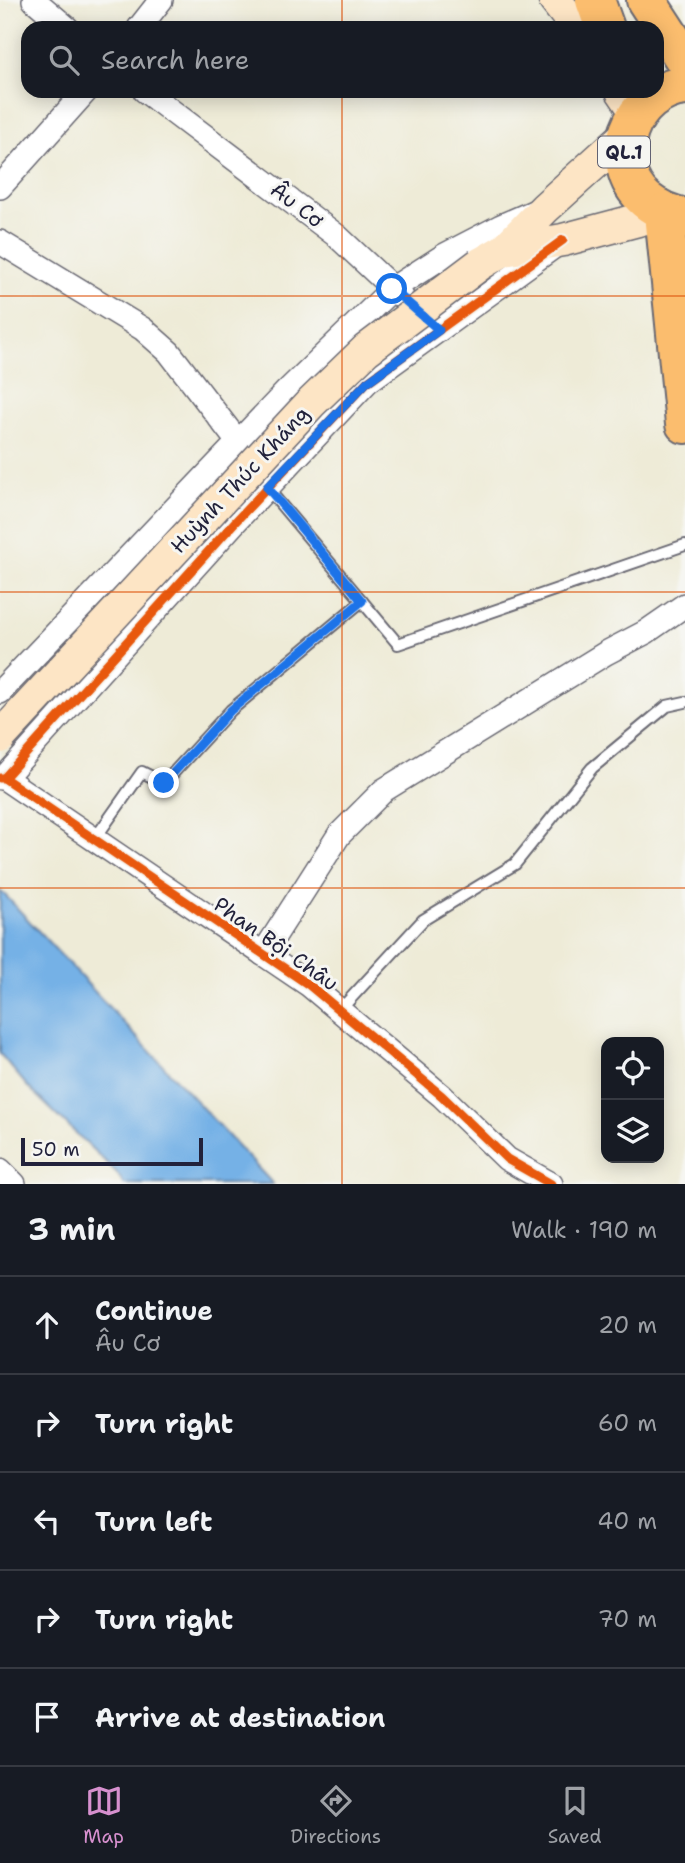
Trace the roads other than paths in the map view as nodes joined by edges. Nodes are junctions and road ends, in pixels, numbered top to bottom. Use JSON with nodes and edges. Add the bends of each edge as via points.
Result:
{"nodes":[{"id":1,"x":34,"y":0,"type":"edge"},
{"id":2,"x":161,"y":0,"type":"edge"},
{"id":3,"x":555,"y":0,"type":"edge"},
{"id":4,"x":595,"y":0,"type":"edge"},
{"id":5,"x":646,"y":0,"type":"edge"},
{"id":6,"x":59,"y":21,"type":"edge"},
{"id":7,"x":144,"y":21,"type":"edge"},
{"id":8,"x":572,"y":21,"type":"edge"},
{"id":9,"x":603,"y":21,"type":"edge"},
{"id":10,"x":660,"y":21,"type":"edge"},
{"id":11,"x":664,"y":28,"type":"edge"},
{"id":12,"x":685,"y":60,"type":"edge"},
{"id":13,"x":685,"y":86,"type":"edge"},
{"id":14,"x":664,"y":92,"type":"edge"},
{"id":15,"x":80,"y":98,"type":"edge"},
{"id":16,"x":154,"y":98,"type":"edge"},
{"id":17,"x":650,"y":98,"type":"edge"},
{"id":18,"x":628,"y":107,"type":"edge"},
{"id":19,"x":0,"y":187,"type":"edge"},
{"id":20,"x":545,"y":208,"type":"junction"},
{"id":21,"x":674,"y":215,"type":"edge"},
{"id":22,"x":563,"y":240,"type":"junction"},
{"id":23,"x":0,"y":242,"type":"edge"},
{"id":24,"x":492,"y":257,"type":"junction"},
{"id":25,"x":392,"y":289,"type":"junction"},
{"id":26,"x":439,"y":330,"type":"junction"},
{"id":27,"x":685,"y":424,"type":"edge"},
{"id":28,"x":238,"y":442,"type":"junction"},
{"id":29,"x":267,"y":487,"type":"junction"},
{"id":30,"x":685,"y":545,"type":"edge"},
{"id":31,"x":362,"y":601,"type":"junction"},
{"id":32,"x":685,"y":605,"type":"edge"},
{"id":33,"x":0,"y":692,"type":"edge"},
{"id":34,"x":685,"y":702,"type":"edge"},
{"id":35,"x":0,"y":737,"type":"edge"},
{"id":36,"x":2,"y":778,"type":"edge"},
{"id":37,"x":94,"y":840,"type":"junction"},
{"id":38,"x":263,"y":954,"type":"junction"},
{"id":39,"x":340,"y":1010,"type":"junction"},
{"id":40,"x":0,"y":1170,"type":"edge"},
{"id":41,"x":14,"y":1184,"type":"edge"},
{"id":42,"x":551,"y":1184,"type":"edge"}],
"edges":[{"from":1,"to":6,"type":"street"},
{"from":2,"to":7,"type":"street"},
{"from":3,"to":8,"type":"main road"},
{"from":4,"to":9,"type":"highway"},
{"from":5,"to":10,"type":"highway"},
{"from":11,"to":12,"type":"highway"},
{"from":13,"to":14,"type":"highway","number":"QL.1"},
{"from":15,"to":19,"type":"street"},
{"from":16,"to":25,"type":"street","name":"Âu Cơ","via":[[337,236]]},
{"from":17,"to":18,"type":"highway","number":"QL.1"},
{"from":18,"to":20,"type":"main road","name":"Huỳnh Thúc Kháng"},
{"from":18,"to":21,"type":"highway","number":"QL.1","via":[[624,152],[634,186],[645,199]]},
{"from":20,"to":24,"type":"main road","name":"Huỳnh Thúc Kháng"},
{"from":20,"to":25,"type":"street","via":[[474,239]]},
{"from":21,"to":22,"type":"main road","name":"Huỳnh Thúc Kháng"},
{"from":21,"to":27,"type":"highway"},
{"from":22,"to":24,"type":"main road","name":"Huỳnh Thúc Kháng"},
{"from":22,"to":26,"type":"street"},
{"from":23,"to":28,"type":"street","via":[[143,328],[169,352]]},
{"from":24,"to":35,"type":"main road","name":"Huỳnh Thúc Kháng","bridge":true,"via":[[366,350],[310,404]]},
{"from":25,"to":26,"type":"street","name":"Âu Cơ"},
{"from":25,"to":28,"type":"street"},
{"from":26,"to":29,"type":"street","via":[[367,382]]},
{"from":28,"to":33,"type":"street"},
{"from":29,"to":31,"type":"lane"},
{"from":29,"to":36,"type":"street"},
{"from":30,"to":31,"type":"lane","via":[[398,644]]},
{"from":31,"to":37,"type":"lane","via":[[231,710],[164,783],[142,772]]},
{"from":32,"to":38,"type":"street","via":[[384,790],[339,835]]},
{"from":34,"to":39,"type":"lane","via":[[667,706],[592,768],[515,864],[423,920]]},
{"from":36,"to":37,"type":"street","name":"Phan Bội Châu"},
{"from":37,"to":38,"type":"street","name":"Phan Bội Châu"},
{"from":38,"to":39,"type":"street","name":"Phan Bội Châu"},
{"from":39,"to":42,"type":"street","name":"Phan Bội Châu","via":[[442,1096],[507,1159]]},
{"from":40,"to":41,"type":"street"}]}
